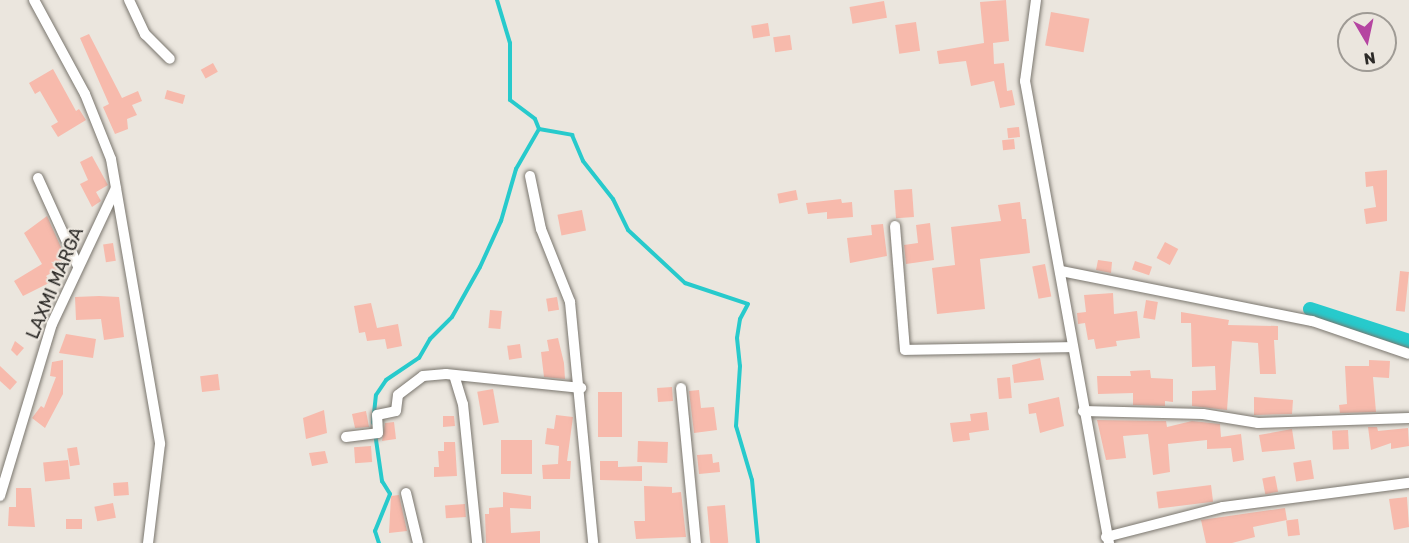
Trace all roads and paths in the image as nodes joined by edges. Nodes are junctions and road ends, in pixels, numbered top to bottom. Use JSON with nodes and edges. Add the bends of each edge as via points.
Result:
{"nodes":[{"id":1,"x":34,"y":0,"type":"edge"},
{"id":2,"x":129,"y":0,"type":"edge"},
{"id":3,"x":1036,"y":0,"type":"edge"},
{"id":4,"x":170,"y":59,"type":"dead end"},
{"id":5,"x":530,"y":176,"type":"dead end"},
{"id":6,"x":38,"y":178,"type":"dead end"},
{"id":7,"x":116,"y":188,"type":"junction"},
{"id":8,"x":896,"y":226,"type":"dead end"},
{"id":9,"x":78,"y":266,"type":"junction"},
{"id":10,"x":1061,"y":271,"type":"junction"},
{"id":11,"x":1072,"y":346,"type":"junction"},
{"id":12,"x":1409,"y":354,"type":"edge"},
{"id":13,"x":454,"y":375,"type":"junction"},
{"id":14,"x":581,"y":388,"type":"junction"},
{"id":15,"x":681,"y":388,"type":"dead end"},
{"id":16,"x":1083,"y":411,"type":"junction"},
{"id":17,"x":1409,"y":418,"type":"edge"},
{"id":18,"x":346,"y":437,"type":"dead end"},
{"id":19,"x":2,"y":479,"type":"edge"},
{"id":20,"x":1409,"y":483,"type":"edge"},
{"id":21,"x":406,"y":493,"type":"dead end"},
{"id":22,"x":0,"y":496,"type":"edge"},
{"id":23,"x":1108,"y":540,"type":"edge"},
{"id":24,"x":148,"y":543,"type":"edge"},
{"id":25,"x":418,"y":543,"type":"edge"},
{"id":26,"x":477,"y":543,"type":"edge"},
{"id":27,"x":593,"y":543,"type":"edge"},
{"id":28,"x":696,"y":543,"type":"edge"}],
"edges":[{"from":1,"to":7,"type":"street","via":[[104,136]]},
{"from":2,"to":4,"type":"street","via":[[145,33]]},
{"from":3,"to":10,"type":"street","via":[[1025,81]]},
{"from":5,"to":14,"type":"street","via":[[542,228],[570,302]]},
{"from":6,"to":9,"type":"street"},
{"from":7,"to":9,"type":"street","name":"LAXMI MARGA"},
{"from":7,"to":24,"type":"street","via":[[160,444]]},
{"from":8,"to":11,"type":"street","via":[[905,350]]},
{"from":9,"to":19,"type":"street","name":"LAXMI MARGA","via":[[52,324]]},
{"from":10,"to":11,"type":"street"},
{"from":10,"to":12,"type":"street","via":[[1311,321]]},
{"from":11,"to":16,"type":"street"},
{"from":13,"to":14,"type":"street"},
{"from":13,"to":18,"type":"street","via":[[423,376],[398,395],[396,411],[377,415],[378,433]]},
{"from":13,"to":26,"type":"street","via":[[464,404]]},
{"from":14,"to":27,"type":"street"},
{"from":15,"to":28,"type":"street"},
{"from":16,"to":17,"type":"street","via":[[1203,414],[1258,423]]},
{"from":16,"to":23,"type":"street"},
{"from":19,"to":22,"type":"street","name":"LAXMI MARGA"},
{"from":20,"to":23,"type":"street","via":[[1223,507]]},
{"from":21,"to":25,"type":"street"}]}
